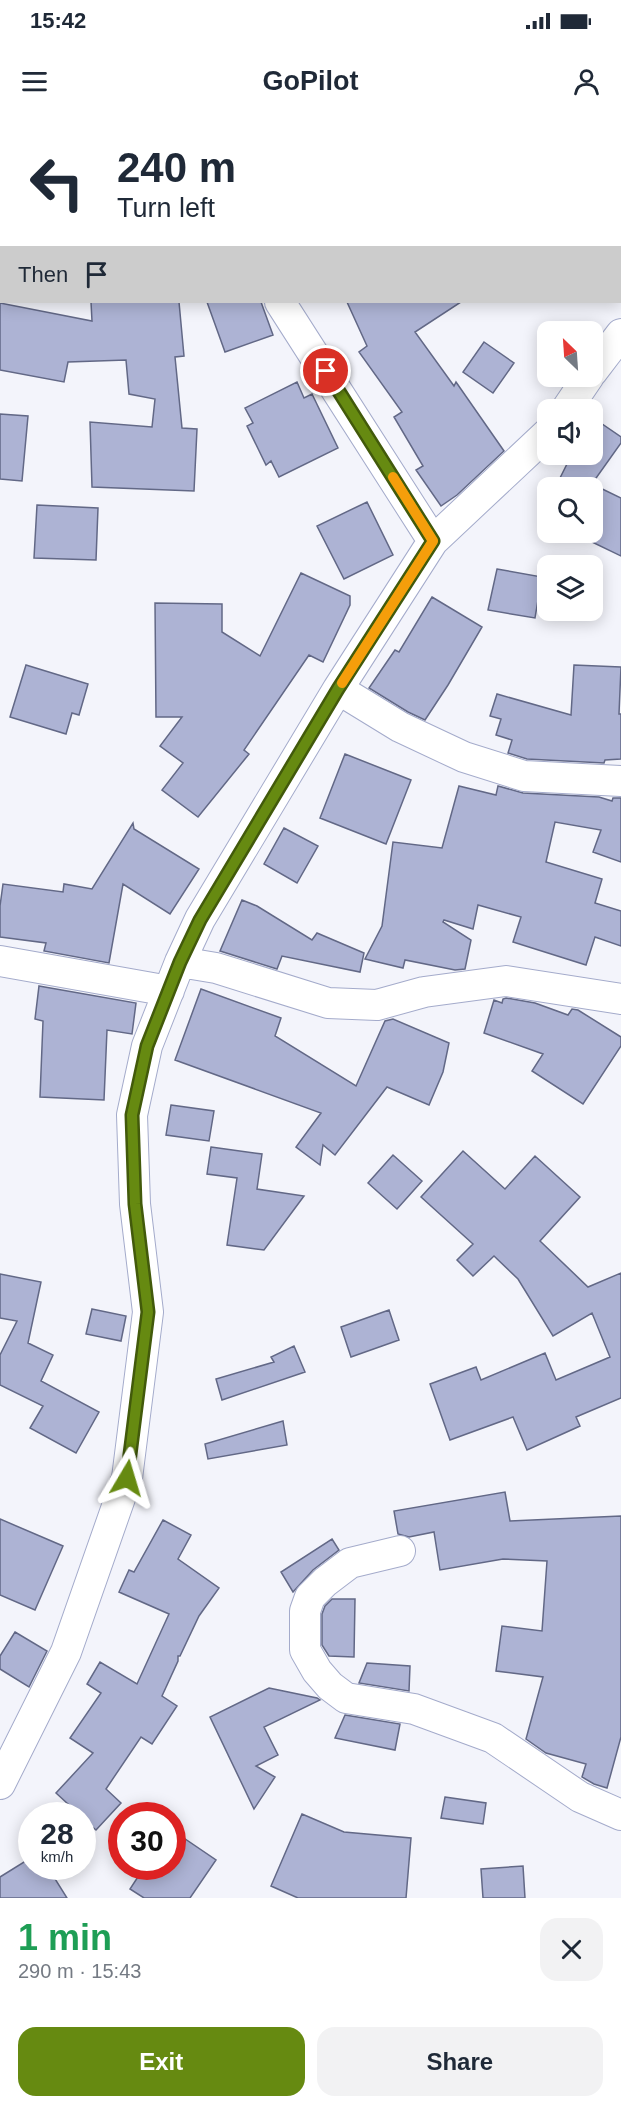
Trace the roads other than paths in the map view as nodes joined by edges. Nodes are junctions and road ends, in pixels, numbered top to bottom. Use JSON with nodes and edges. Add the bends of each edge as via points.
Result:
{"nodes":[{"id":1,"x":281,"y":303,"type":"edge"},
{"id":2,"x":621,"y":334,"type":"edge"},
{"id":3,"x":603,"y":358,"type":"edge"},
{"id":4,"x":537,"y":443,"type":"edge"},
{"id":5,"x":433,"y":541,"type":"junction"},
{"id":6,"x":338,"y":689,"type":"junction"},
{"id":7,"x":621,"y":781,"type":"edge"},
{"id":8,"x":0,"y":961,"type":"edge"},
{"id":9,"x":180,"y":962,"type":"junction"},
{"id":10,"x":169,"y":992,"type":"junction"},
{"id":11,"x":621,"y":999,"type":"edge"},
{"id":12,"x":400,"y":1551,"type":"dead end"},
{"id":13,"x":0,"y":1784,"type":"edge"},
{"id":14,"x":621,"y":1815,"type":"edge"}],
"edges":[{"from":1,"to":5,"type":"street"},
{"from":2,"to":3,"type":"street"},
{"from":4,"to":5,"type":"street"},
{"from":5,"to":6,"type":"street"},
{"from":6,"to":7,"type":"street","via":[[400,727],[464,757],[524,776]]},
{"from":6,"to":9,"type":"street","via":[[200,920]]},
{"from":8,"to":10,"type":"street"},
{"from":9,"to":10,"type":"street"},
{"from":9,"to":11,"type":"street","via":[[216,968],[328,1003],[377,1005],[424,992],[506,981]]},
{"from":10,"to":13,"type":"street","via":[[147,1046],[132,1115],[135,1204],[148,1312],[127,1478],[66,1652]]},
{"from":12,"to":14,"type":"street","via":[[350,1563],[310,1597],[305,1650],[317,1671],[346,1698],[414,1709],[493,1738],[580,1797]]}]}
